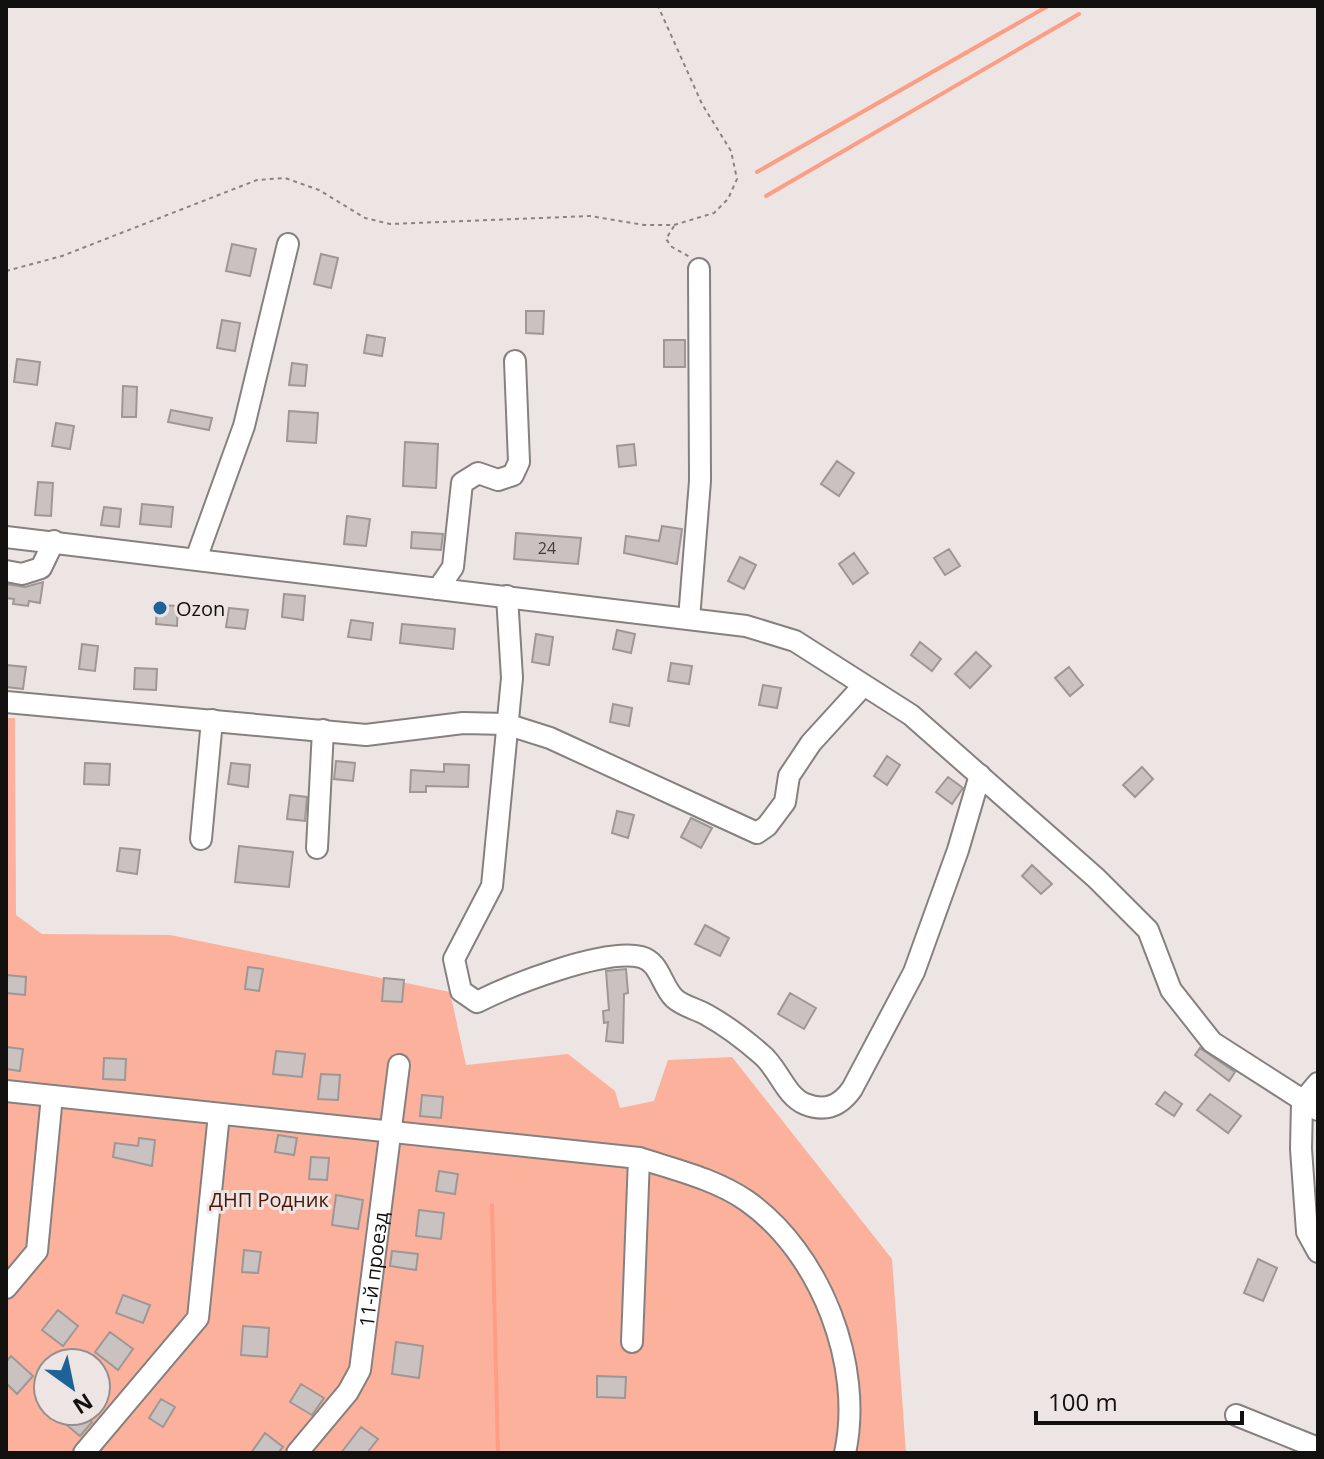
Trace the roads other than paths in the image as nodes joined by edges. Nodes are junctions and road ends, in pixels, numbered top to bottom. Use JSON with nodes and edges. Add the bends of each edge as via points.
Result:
{"nodes":[{"id":1,"x":288,"y":244,"type":"dead end"},
{"id":2,"x":699,"y":269,"type":"road end"},
{"id":3,"x":515,"y":361,"type":"dead end"},
{"id":4,"x":6,"y":537,"type":"edge"},
{"id":5,"x":54,"y":541,"type":"junction"},
{"id":6,"x":196,"y":559,"type":"junction"},
{"id":7,"x":6,"y":571,"type":"edge"},
{"id":8,"x":438,"y":589,"type":"junction"},
{"id":9,"x":507,"y":596,"type":"junction"},
{"id":10,"x":689,"y":619,"type":"junction"},
{"id":11,"x":863,"y":686,"type":"junction"},
{"id":12,"x":6,"y":702,"type":"edge"},
{"id":13,"x":212,"y":720,"type":"junction"},
{"id":14,"x":506,"y":724,"type":"junction"},
{"id":15,"x":323,"y":730,"type":"junction"},
{"id":16,"x":980,"y":775,"type":"junction"},
{"id":17,"x":201,"y":839,"type":"dead end"},
{"id":18,"x":317,"y":848,"type":"dead end"},
{"id":19,"x":399,"y":1065,"type":"dead end"},
{"id":20,"x":1318,"y":1083,"type":"edge"},
{"id":21,"x":6,"y":1091,"type":"edge"},
{"id":22,"x":52,"y":1096,"type":"junction"},
{"id":23,"x":1310,"y":1106,"type":"edge"},
{"id":24,"x":219,"y":1114,"type":"junction"},
{"id":25,"x":390,"y":1132,"type":"junction"},
{"id":26,"x":639,"y":1158,"type":"junction"},
{"id":27,"x":1318,"y":1252,"type":"edge"},
{"id":28,"x":6,"y":1288,"type":"edge"},
{"id":29,"x":632,"y":1342,"type":"dead end"},
{"id":30,"x":1236,"y":1415,"type":"dead end"},
{"id":31,"x":1316,"y":1443,"type":"edge"},
{"id":32,"x":84,"y":1453,"type":"edge"},
{"id":33,"x":297,"y":1453,"type":"edge"},
{"id":34,"x":845,"y":1453,"type":"edge"}],
"edges":[{"from":1,"to":6,"type":"street","via":[[244,426]]},
{"from":2,"to":10,"type":"street","via":[[700,481]]},
{"from":3,"to":8,"type":"street","via":[[519,462],[513,475],[498,480],[478,473],[462,483],[453,567]]},
{"from":4,"to":5,"type":"street"},
{"from":5,"to":6,"type":"street"},
{"from":5,"to":7,"type":"street","via":[[41,568],[22,574]]},
{"from":6,"to":8,"type":"street"},
{"from":8,"to":9,"type":"street"},
{"from":9,"to":10,"type":"street"},
{"from":9,"to":14,"type":"street","via":[[512,678]]},
{"from":10,"to":11,"type":"street","via":[[746,626],[795,641]]},
{"from":11,"to":14,"type":"street","via":[[811,743],[789,776],[785,802],[757,833],[550,738]]},
{"from":11,"to":16,"type":"street","via":[[911,715]]},
{"from":12,"to":13,"type":"street"},
{"from":13,"to":15,"type":"street"},
{"from":13,"to":17,"type":"street"},
{"from":14,"to":15,"type":"street","via":[[463,723],[366,735]]},
{"from":14,"to":16,"type":"street","via":[[492,886],[454,959],[461,991],[477,1002],[537,975],[623,956],[643,957],[656,967],[675,999],[762,1054],[802,1103],[827,1108],[852,1089],[914,972]]},
{"from":15,"to":18,"type":"street"},
{"from":16,"to":23,"type":"street","via":[[1148,930],[1171,990],[1212,1042]]},
{"from":19,"to":25,"type":"street","name":"11-й проезд"},
{"from":20,"to":23,"type":"street"},
{"from":21,"to":22,"type":"street"},
{"from":22,"to":24,"type":"street"},
{"from":22,"to":28,"type":"street","via":[[37,1251]]},
{"from":23,"to":27,"type":"street","via":[[1301,1149],[1307,1232]]},
{"from":24,"to":25,"type":"street"},
{"from":24,"to":32,"type":"street","via":[[198,1318]]},
{"from":25,"to":26,"type":"street"},
{"from":25,"to":33,"type":"street","name":"11-й проезд","via":[[360,1370]]},
{"from":26,"to":29,"type":"street"},
{"from":26,"to":34,"type":"street","via":[[702,1177],[748,1202],[807,1265],[833,1314],[845,1362]]},
{"from":30,"to":31,"type":"street"}]}
